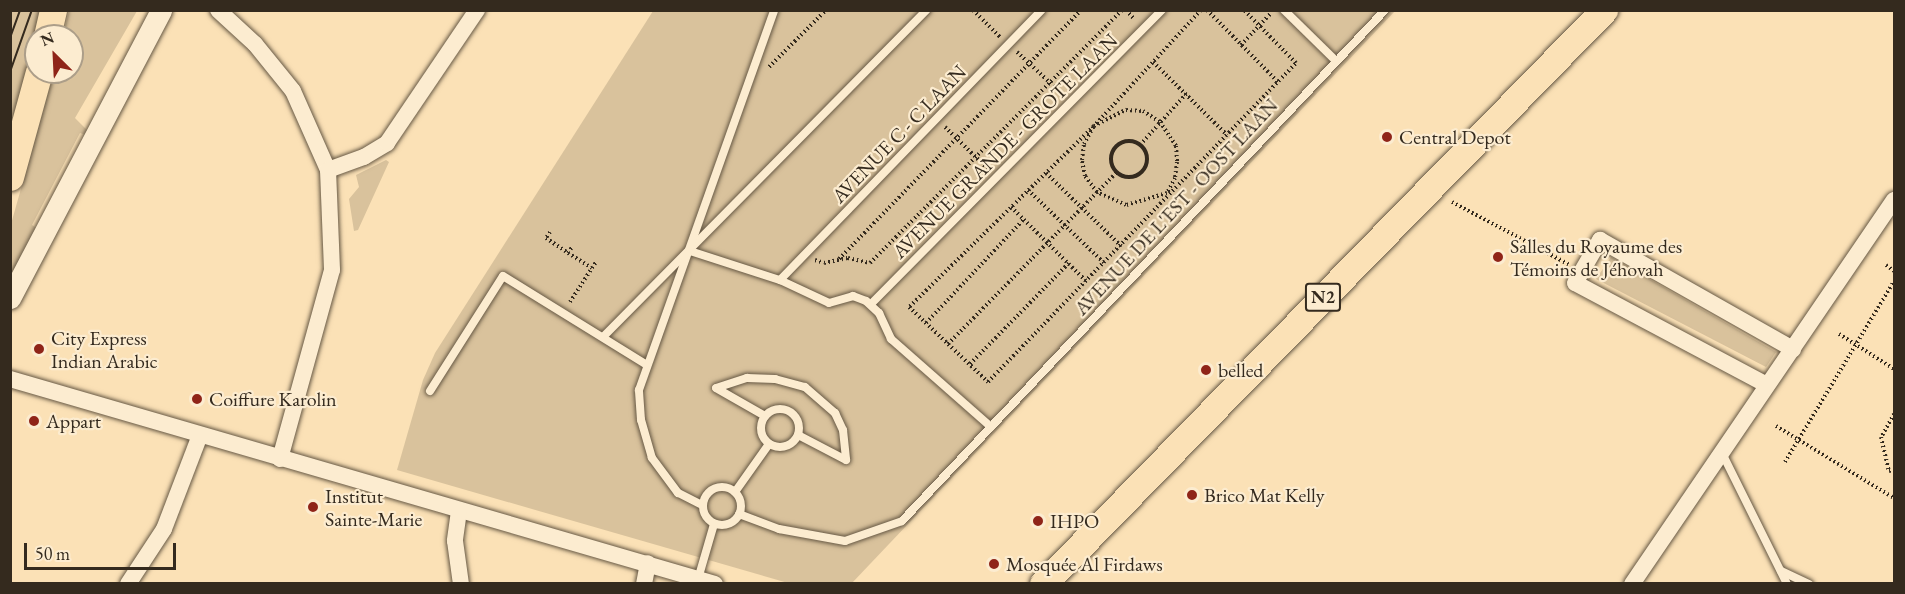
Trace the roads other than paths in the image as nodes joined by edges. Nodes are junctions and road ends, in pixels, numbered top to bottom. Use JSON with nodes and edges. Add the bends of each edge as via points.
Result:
{"nodes":[{"id":1,"x":161,"y":10,"type":"edge"},
{"id":2,"x":218,"y":10,"type":"edge"},
{"id":3,"x":477,"y":10,"type":"edge"},
{"id":4,"x":774,"y":10,"type":"edge"},
{"id":5,"x":927,"y":10,"type":"edge"},
{"id":6,"x":1042,"y":10,"type":"edge"},
{"id":7,"x":1162,"y":10,"type":"edge"},
{"id":8,"x":1284,"y":10,"type":"edge"},
{"id":9,"x":1386,"y":10,"type":"edge"},
{"id":10,"x":1604,"y":10,"type":"edge"},
{"id":11,"x":1336,"y":61,"type":"junction"},
{"id":12,"x":36,"y":84,"type":"edge"},
{"id":13,"x":328,"y":171,"type":"junction"},
{"id":14,"x":10,"y":177,"type":"edge"},
{"id":15,"x":1894,"y":200,"type":"edge"},
{"id":16,"x":690,"y":251,"type":"junction"},
{"id":17,"x":780,"y":280,"type":"junction"},
{"id":18,"x":10,"y":298,"type":"edge"},
{"id":19,"x":871,"y":304,"type":"junction"},
{"id":20,"x":603,"y":338,"type":"junction"},
{"id":21,"x":1793,"y":349,"type":"junction"},
{"id":22,"x":647,"y":366,"type":"junction"},
{"id":23,"x":10,"y":379,"type":"edge"},
{"id":24,"x":1767,"y":385,"type":"junction"},
{"id":25,"x":430,"y":391,"type":"dead end"},
{"id":26,"x":765,"y":416,"type":"junction"},
{"id":27,"x":991,"y":427,"type":"junction"},
{"id":28,"x":200,"y":435,"type":"junction"},
{"id":29,"x":798,"y":435,"type":"junction"},
{"id":30,"x":769,"y":444,"type":"junction"},
{"id":31,"x":1722,"y":452,"type":"junction"},
{"id":32,"x":280,"y":459,"type":"junction"},
{"id":33,"x":735,"y":492,"type":"junction"},
{"id":34,"x":702,"y":505,"type":"junction"},
{"id":35,"x":459,"y":511,"type":"junction"},
{"id":36,"x":739,"y":514,"type":"junction"},
{"id":37,"x":714,"y":524,"type":"junction"},
{"id":38,"x":648,"y":563,"type":"junction"},
{"id":39,"x":1781,"y":570,"type":"junction"},
{"id":40,"x":697,"y":581,"type":"edge"},
{"id":41,"x":128,"y":584,"type":"edge"},
{"id":42,"x":461,"y":584,"type":"edge"},
{"id":43,"x":645,"y":584,"type":"edge"},
{"id":44,"x":715,"y":584,"type":"edge"},
{"id":45,"x":1043,"y":584,"type":"edge"},
{"id":46,"x":1632,"y":584,"type":"edge"},
{"id":47,"x":1788,"y":584,"type":"edge"},
{"id":48,"x":1809,"y":584,"type":"edge"}],
"edges":[{"from":1,"to":18,"type":"street"},
{"from":2,"to":13,"type":"street","via":[[255,44],[293,91]]},
{"from":3,"to":13,"type":"street","via":[[387,143],[364,158]]},
{"from":4,"to":16,"type":"lane"},
{"from":5,"to":16,"type":"lane"},
{"from":6,"to":17,"type":"lane","name":"AVENUE C - C LAAN"},
{"from":7,"to":19,"type":"lane","name":"AVENUE GRANDE - GROTE LAAN"},
{"from":8,"to":11,"type":"lane"},
{"from":9,"to":11,"type":"lane","name":"AVENUE DE L'EST - OOST LAAN"},
{"from":10,"to":45,"type":"main road","number":"N2"},
{"from":11,"to":27,"type":"lane","name":"AVENUE DE L'EST - OOST LAAN"},
{"from":12,"to":14,"type":"main road"},
{"from":13,"to":32,"type":"street","via":[[332,270]]},
{"from":15,"to":21,"type":"street"},
{"from":16,"to":17,"type":"lane"},
{"from":16,"to":20,"type":"lane"},
{"from":16,"to":22,"type":"lane"},
{"from":17,"to":19,"type":"lane","via":[[829,303],[853,296]]},
{"from":19,"to":27,"type":"lane","via":[[891,339]]},
{"from":20,"to":22,"type":"lane"},
{"from":20,"to":25,"type":"lane","via":[[503,276]]},
{"from":21,"to":24,"type":"street"},
{"from":21,"to":24,"type":"street","via":[[1600,240],[1575,283]]},
{"from":22,"to":34,"type":"lane","via":[[639,390],[646,444],[662,476],[678,493]]},
{"from":23,"to":28,"type":"street"},
{"from":24,"to":31,"type":"street"},
{"from":26,"to":29,"type":"lane","via":[[777,410],[790,412],[798,422]]},
{"from":26,"to":29,"type":"lane","via":[[716,388],[747,378],[775,379],[805,387],[835,412],[843,430],[846,460]]},
{"from":26,"to":30,"type":"lane","via":[[761,431]]},
{"from":27,"to":36,"type":"lane","name":"AVENUE DE L'EST - OOST LAAN","via":[[902,521],[874,534],[845,542],[779,529]]},
{"from":28,"to":32,"type":"street"},
{"from":28,"to":41,"type":"street","via":[[164,529]]},
{"from":29,"to":30,"type":"lane","via":[[786,446]]},
{"from":30,"to":33,"type":"lane"},
{"from":31,"to":39,"type":"lane"},
{"from":31,"to":46,"type":"street"},
{"from":32,"to":35,"type":"street"},
{"from":33,"to":34,"type":"lane","via":[[715,488]]},
{"from":33,"to":36,"type":"lane","via":[[741,502]]},
{"from":34,"to":37,"type":"lane","via":[[705,516]]},
{"from":35,"to":38,"type":"street"},
{"from":35,"to":42,"type":"street","via":[[455,542]]},
{"from":36,"to":37,"type":"lane","via":[[726,525]]},
{"from":37,"to":40,"type":"lane"},
{"from":38,"to":40,"type":"street"},
{"from":38,"to":43,"type":"street"},
{"from":39,"to":47,"type":"lane"},
{"from":39,"to":48,"type":"lane"},
{"from":40,"to":44,"type":"street"}]}
